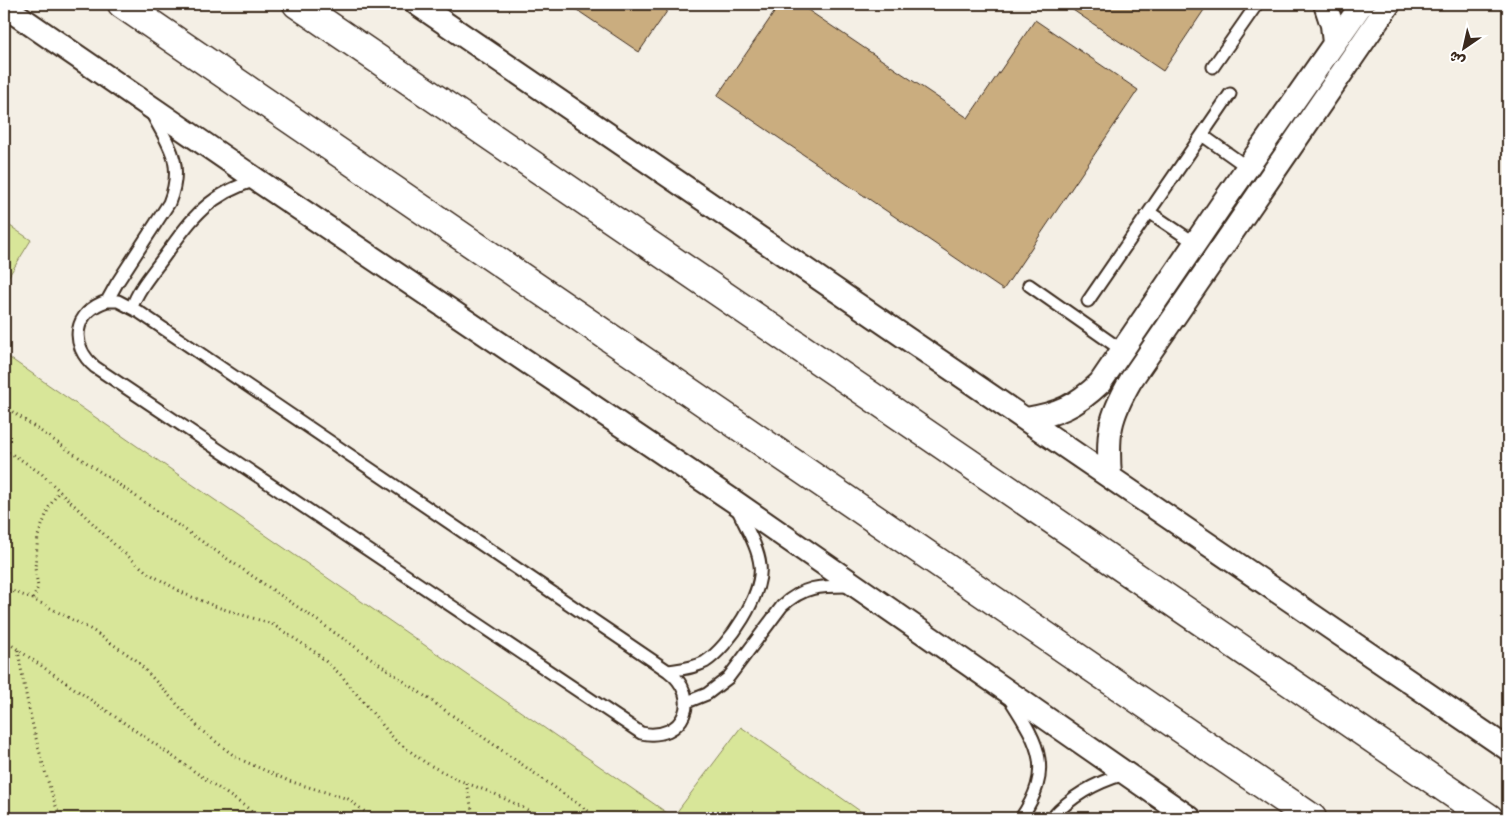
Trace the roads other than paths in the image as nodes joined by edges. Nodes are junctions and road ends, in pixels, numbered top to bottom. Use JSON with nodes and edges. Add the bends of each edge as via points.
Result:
{"nodes":[{"id":1,"x":122,"y":4,"type":"edge"},
{"id":2,"x":298,"y":4,"type":"edge"},
{"id":3,"x":417,"y":4,"type":"edge"},
{"id":4,"x":1256,"y":4,"type":"edge"},
{"id":5,"x":1325,"y":4,"type":"edge"},
{"id":6,"x":1362,"y":4,"type":"edge"},
{"id":7,"x":1389,"y":4,"type":"edge"},
{"id":8,"x":4,"y":6,"type":"edge"},
{"id":9,"x":1334,"y":43,"type":"junction"},
{"id":10,"x":1213,"y":67,"type":"dead end"},
{"id":11,"x":1230,"y":94,"type":"dead end"},
{"id":12,"x":146,"y":104,"type":"junction"},
{"id":13,"x":1202,"y":135,"type":"junction"},
{"id":14,"x":1247,"y":167,"type":"junction"},
{"id":15,"x":257,"y":180,"type":"junction"},
{"id":16,"x":1149,"y":212,"type":"junction"},
{"id":17,"x":1195,"y":243,"type":"junction"},
{"id":18,"x":1029,"y":285,"type":"dead end"},
{"id":19,"x":107,"y":301,"type":"junction"},
{"id":20,"x":1088,"y":301,"type":"dead end"},
{"id":21,"x":132,"y":307,"type":"junction"},
{"id":22,"x":1123,"y":351,"type":"junction"},
{"id":23,"x":1026,"y":419,"type":"junction"},
{"id":24,"x":1110,"y":476,"type":"junction"},
{"id":25,"x":735,"y":502,"type":"junction"},
{"id":26,"x":854,"y":586,"type":"junction"},
{"id":27,"x":668,"y":671,"type":"junction"},
{"id":28,"x":1005,"y":691,"type":"junction"},
{"id":29,"x":687,"y":702,"type":"junction"},
{"id":30,"x":1508,"y":749,"type":"edge"},
{"id":31,"x":1125,"y":774,"type":"junction"},
{"id":32,"x":1021,"y":818,"type":"edge"},
{"id":33,"x":1052,"y":818,"type":"edge"},
{"id":34,"x":1190,"y":818,"type":"edge"},
{"id":35,"x":1312,"y":818,"type":"edge"},
{"id":36,"x":1489,"y":818,"type":"edge"}],
"edges":[{"from":1,"to":35,"type":"main road"},
{"from":2,"to":36,"type":"main road"},
{"from":3,"to":23,"type":"street"},
{"from":4,"to":10,"type":"lane"},
{"from":5,"to":9,"type":"street"},
{"from":6,"to":9,"type":"street"},
{"from":7,"to":24,"type":"street","via":[[1131,380],[1113,415],[1108,435]]},
{"from":8,"to":12,"type":"street"},
{"from":9,"to":14,"type":"street"},
{"from":11,"to":13,"type":"lane"},
{"from":12,"to":15,"type":"street"},
{"from":12,"to":19,"type":"lane","via":[[172,152],[176,171],[174,191]]},
{"from":13,"to":14,"type":"lane"},
{"from":13,"to":16,"type":"lane"},
{"from":14,"to":17,"type":"street"},
{"from":15,"to":21,"type":"lane","via":[[228,191],[192,219],[143,286]]},
{"from":15,"to":25,"type":"street"},
{"from":16,"to":17,"type":"lane"},
{"from":16,"to":20,"type":"lane"},
{"from":17,"to":22,"type":"street"},
{"from":18,"to":22,"type":"lane"},
{"from":19,"to":21,"type":"lane","via":[[118,301]]},
{"from":19,"to":29,"type":"lane","via":[[90,310],[80,325],[78,344],[95,367],[641,734],[668,732],[682,720]]},
{"from":21,"to":27,"type":"lane"},
{"from":22,"to":23,"type":"street","via":[[1085,398],[1067,409]]},
{"from":23,"to":24,"type":"street"},
{"from":24,"to":30,"type":"street"},
{"from":25,"to":26,"type":"street"},
{"from":25,"to":27,"type":"lane","via":[[758,554],[761,578],[758,590],[726,644],[716,654],[692,667]]},
{"from":26,"to":28,"type":"street"},
{"from":26,"to":29,"type":"lane","via":[[816,587],[790,598],[728,678],[707,694]]},
{"from":27,"to":29,"type":"lane","via":[[682,684]]},
{"from":28,"to":31,"type":"street"},
{"from":28,"to":32,"type":"lane","via":[[1031,733],[1039,754],[1038,785]]},
{"from":31,"to":33,"type":"lane","via":[[1080,793]]},
{"from":31,"to":34,"type":"street"}]}
